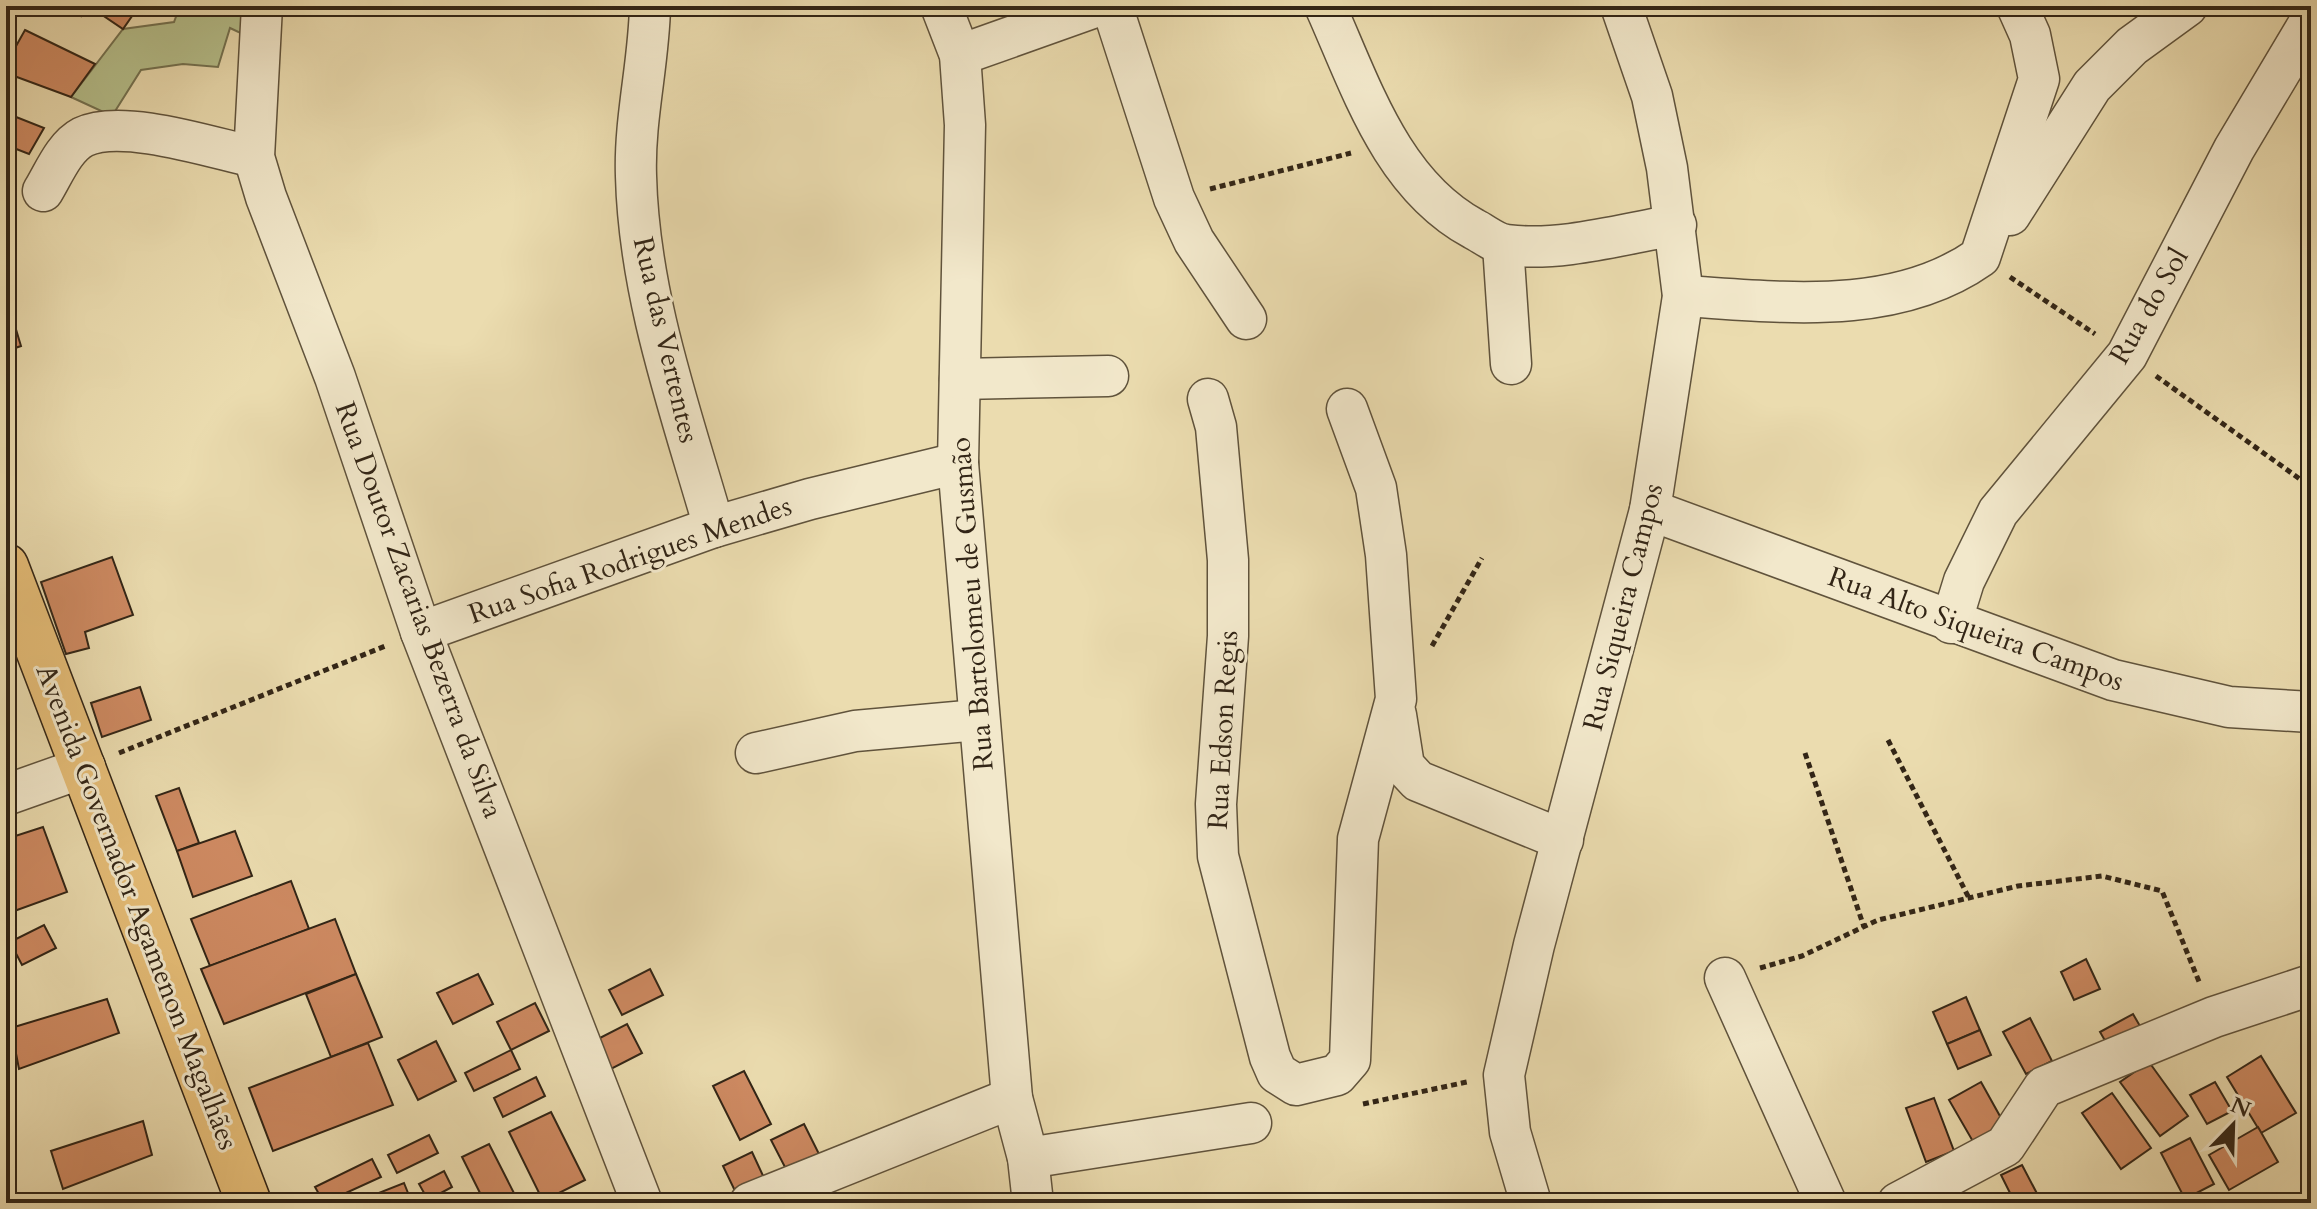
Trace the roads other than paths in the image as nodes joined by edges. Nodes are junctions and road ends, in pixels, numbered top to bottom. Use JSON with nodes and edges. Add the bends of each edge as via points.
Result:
{"nodes":[{"id":1,"x":262,"y":6,"type":"edge"},
{"id":2,"x":650,"y":6,"type":"edge"},
{"id":3,"x":941,"y":6,"type":"edge"},
{"id":4,"x":1098,"y":6,"type":"edge"},
{"id":5,"x":1112,"y":6,"type":"edge"},
{"id":6,"x":1325,"y":6,"type":"edge"},
{"id":7,"x":1621,"y":6,"type":"edge"},
{"id":8,"x":2017,"y":6,"type":"edge"},
{"id":9,"x":2187,"y":6,"type":"edge"},
{"id":10,"x":2311,"y":20,"type":"edge"},
{"id":11,"x":960,"y":55,"type":"junction"},
{"id":12,"x":254,"y":157,"type":"junction"},
{"id":13,"x":43,"y":191,"type":"dead end"},
{"id":14,"x":1676,"y":225,"type":"junction"},
{"id":15,"x":1503,"y":245,"type":"junction"},
{"id":16,"x":1980,"y":257,"type":"junction"},
{"id":17,"x":1683,"y":296,"type":"junction"},
{"id":18,"x":1246,"y":319,"type":"dead end"},
{"id":19,"x":1511,"y":364,"type":"dead end"},
{"id":20,"x":1108,"y":376,"type":"dead end"},
{"id":21,"x":960,"y":379,"type":"junction"},
{"id":22,"x":1208,"y":399,"type":"dead end"},
{"id":23,"x":1347,"y":409,"type":"dead end"},
{"id":24,"x":958,"y":463,"type":"junction"},
{"id":25,"x":1650,"y":510,"type":"junction"},
{"id":26,"x":714,"y":527,"type":"junction"},
{"id":27,"x":6,"y":566,"type":"edge"},
{"id":28,"x":1951,"y":623,"type":"junction"},
{"id":29,"x":421,"y":632,"type":"junction"},
{"id":30,"x":1396,"y":699,"type":"junction"},
{"id":31,"x":2311,"y":712,"type":"edge"},
{"id":32,"x":978,"y":720,"type":"junction"},
{"id":33,"x":756,"y":753,"type":"dead end"},
{"id":34,"x":85,"y":767,"type":"junction"},
{"id":35,"x":6,"y":795,"type":"edge"},
{"id":36,"x":1563,"y":840,"type":"junction"},
{"id":37,"x":1725,"y":978,"type":"road end"},
{"id":38,"x":2311,"y":985,"type":"edge"},
{"id":39,"x":1012,"y":1098,"type":"junction"},
{"id":40,"x":1251,"y":1123,"type":"dead end"},
{"id":41,"x":1028,"y":1158,"type":"junction"},
{"id":42,"x":249,"y":1203,"type":"edge"},
{"id":43,"x":642,"y":1203,"type":"edge"},
{"id":44,"x":750,"y":1203,"type":"edge"},
{"id":45,"x":1033,"y":1203,"type":"edge"},
{"id":46,"x":1531,"y":1203,"type":"edge"},
{"id":47,"x":1826,"y":1203,"type":"edge"},
{"id":48,"x":1898,"y":1203,"type":"edge"}],
"edges":[{"from":1,"to":12,"type":"street","name":"Rua Doutor Zacarias Bezerra da Silva"},
{"from":2,"to":26,"type":"street","name":"Rua das Vertentes","via":[[636,173],[642,261]]},
{"from":3,"to":11,"type":"street","name":"Rua Bartolomeu de Gusmão"},
{"from":4,"to":11,"type":"street"},
{"from":5,"to":18,"type":"street","via":[[1174,198],[1194,241]]},
{"from":6,"to":15,"type":"street","via":[[1387,143],[1457,220]]},
{"from":7,"to":14,"type":"street","name":"Rua Siqueira Campos","via":[[1652,96]]},
{"from":8,"to":16,"type":"street","via":[[2030,35],[2039,79]]},
{"from":9,"to":16,"type":"street","via":[[2132,46],[2092,86]]},
{"from":10,"to":28,"type":"street","name":"Rua do Sol","via":[[2234,149],[2127,355],[1998,512],[1964,581]]},
{"from":11,"to":21,"type":"street","name":"Rua Bartolomeu de Gusmão","via":[[965,125]]},
{"from":12,"to":13,"type":"street","via":[[113,131],[84,137],[66,153]]},
{"from":12,"to":29,"type":"street","name":"Rua Doutor Zacarias Bezerra da Silva"},
{"from":14,"to":15,"type":"street","via":[[1566,243]]},
{"from":14,"to":17,"type":"street","name":"Rua Siqueira Campos"},
{"from":15,"to":19,"type":"street"},
{"from":16,"to":17,"type":"street","via":[[1921,289],[1857,299],[1793,303]]},
{"from":17,"to":25,"type":"street","name":"Rua Siqueira Campos"},
{"from":20,"to":21,"type":"street"},
{"from":21,"to":24,"type":"street","name":"Rua Bartolomeu de Gusmão"},
{"from":22,"to":30,"type":"street","name":"Rua Edson Regis","via":[[1216,427],[1228,560],[1218,856],[1270,1057],[1277,1073],[1296,1085],[1337,1075],[1350,1060],[1358,839]]},
{"from":23,"to":30,"type":"street","via":[[1376,488]]},
{"from":24,"to":26,"type":"street","name":"Rua Sofia Rodrigues Mendes"},
{"from":24,"to":32,"type":"street","name":"Rua Bartolomeu de Gusmão"},
{"from":25,"to":28,"type":"street","name":"Rua Alto Siqueira Campos"},
{"from":25,"to":36,"type":"street","name":"Rua Siqueira Campos"},
{"from":26,"to":29,"type":"street","name":"Rua Sofia Rodrigues Mendes"},
{"from":27,"to":34,"type":"main road","name":"Avenida Governador Agamenon Magalhães"},
{"from":28,"to":31,"type":"street","name":"Rua Alto Siqueira Campos","via":[[2113,680],[2229,707]]},
{"from":29,"to":43,"type":"street","name":"Rua Doutor Zacarias Bezerra da Silva"},
{"from":30,"to":36,"type":"street","via":[[1400,754],[1409,774]]},
{"from":32,"to":33,"type":"street","via":[[855,731]]},
{"from":32,"to":39,"type":"street","name":"Rua Bartolomeu de Gusmão"},
{"from":34,"to":35,"type":"street"},
{"from":34,"to":42,"type":"main road","name":"Avenida Governador Agamenon Magalhães"},
{"from":36,"to":46,"type":"street","name":"Rua Siqueira Campos","via":[[1504,1075],[1510,1132]]},
{"from":37,"to":47,"type":"street"},
{"from":38,"to":48,"type":"street","via":[[2214,1017],[2044,1087],[2005,1146]]},
{"from":39,"to":41,"type":"street","name":"Rua Bartolomeu de Gusmão"},
{"from":39,"to":44,"type":"street"},
{"from":40,"to":41,"type":"street"},
{"from":41,"to":45,"type":"street","name":"Rua Bartolomeu de Gusmão"}]}
